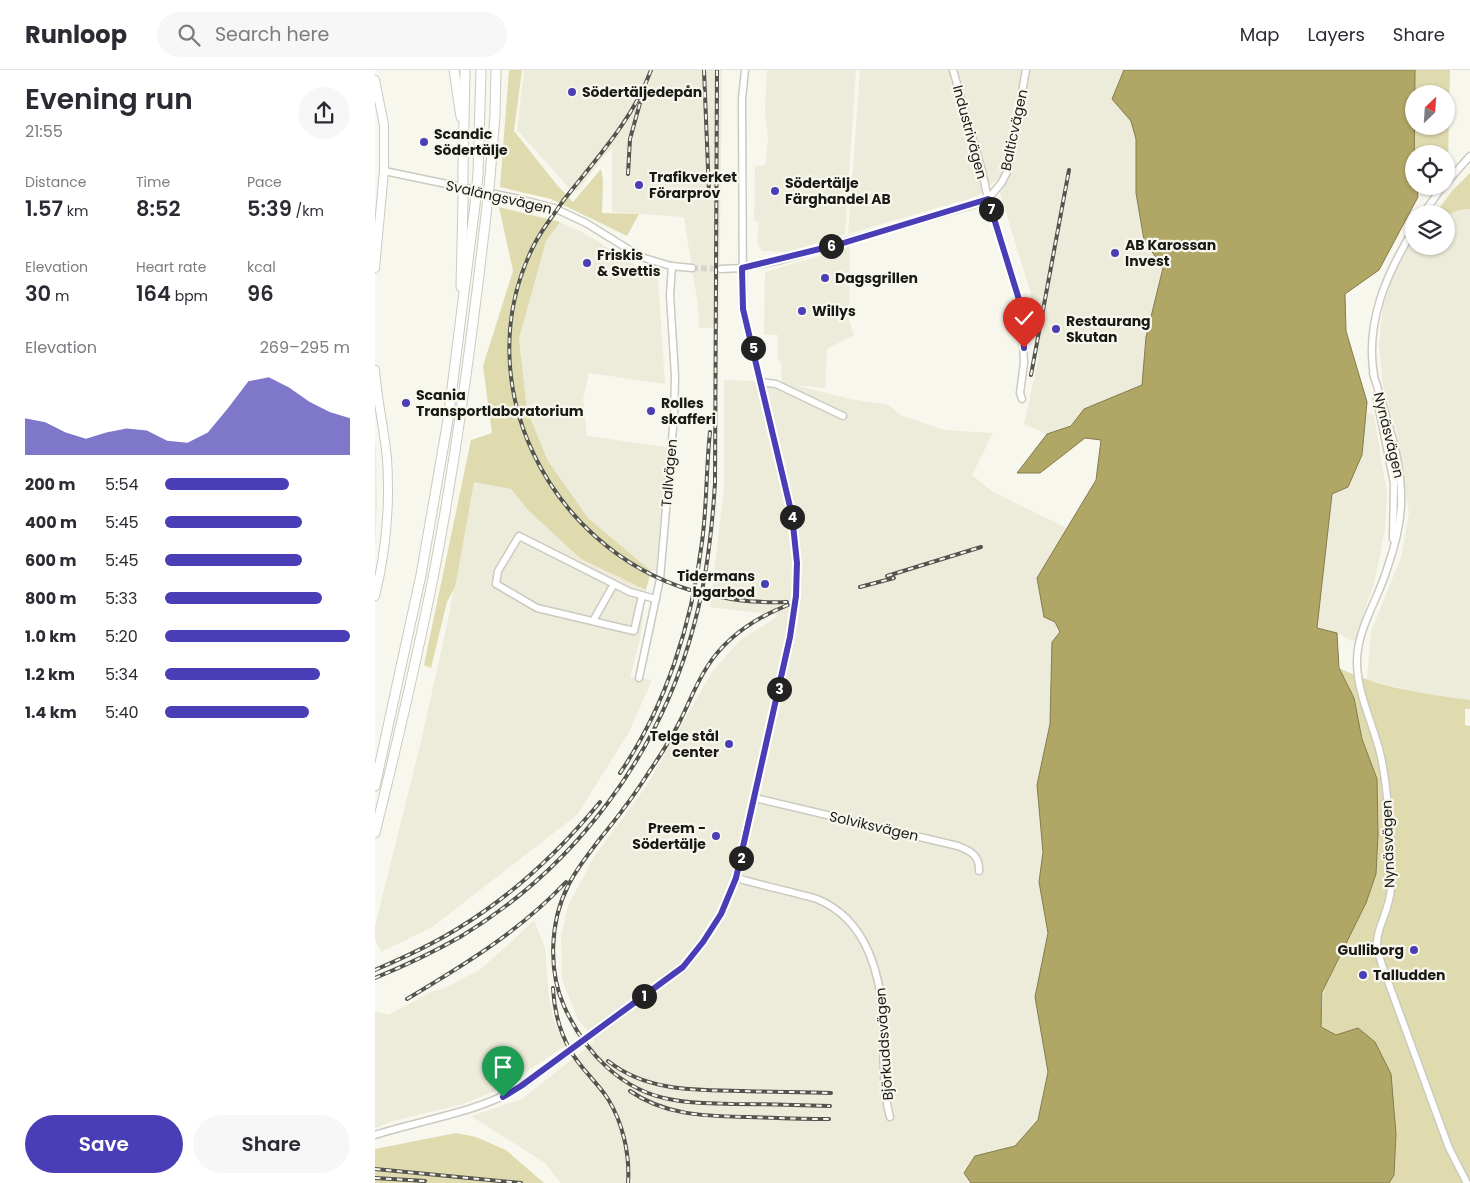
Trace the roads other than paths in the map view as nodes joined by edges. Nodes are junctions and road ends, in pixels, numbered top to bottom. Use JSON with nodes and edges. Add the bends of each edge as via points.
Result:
{"nodes":[{"id":1,"x":454,"y":70,"type":"edge"},
{"id":2,"x":465,"y":70,"type":"edge"},
{"id":3,"x":481,"y":70,"type":"edge"},
{"id":4,"x":496,"y":70,"type":"edge"},
{"id":5,"x":745,"y":70,"type":"edge"},
{"id":6,"x":953,"y":70,"type":"edge"},
{"id":7,"x":1026,"y":70,"type":"edge"},
{"id":8,"x":375,"y":80,"type":"edge"},
{"id":9,"x":464,"y":145,"type":"junction"},
{"id":10,"x":1470,"y":156,"type":"edge"},
{"id":11,"x":384,"y":171,"type":"junction"},
{"id":12,"x":1455,"y":173,"type":"edge"},
{"id":13,"x":988,"y":199,"type":"junction"},
{"id":14,"x":1405,"y":245,"type":"edge"},
{"id":15,"x":673,"y":266,"type":"junction"},
{"id":16,"x":375,"y":268,"type":"edge"},
{"id":17,"x":692,"y":268,"type":"tunnel mouth"},
{"id":18,"x":742,"y":268,"type":"junction"},
{"id":19,"x":721,"y":269,"type":"tunnel mouth"},
{"id":20,"x":461,"y":322,"type":"junction"},
{"id":21,"x":375,"y":370,"type":"edge"},
{"id":22,"x":761,"y":382,"type":"junction"},
{"id":23,"x":1021,"y":398,"type":"dead end"},
{"id":24,"x":843,"y":416,"type":"dead end"},
{"id":25,"x":613,"y":584,"type":"junction"},
{"id":26,"x":375,"y":596,"type":"edge"},
{"id":27,"x":642,"y":596,"type":"junction"},
{"id":28,"x":656,"y":599,"type":"junction"},
{"id":29,"x":593,"y":621,"type":"junction"},
{"id":30,"x":639,"y":678,"type":"dead end"},
{"id":31,"x":375,"y":786,"type":"edge"},
{"id":32,"x":755,"y":798,"type":"junction"},
{"id":33,"x":375,"y":832,"type":"edge"},
{"id":34,"x":979,"y":871,"type":"dead end"},
{"id":35,"x":736,"y":878,"type":"junction"},
{"id":36,"x":890,"y":1117,"type":"dead end"},
{"id":37,"x":375,"y":1135,"type":"edge"},
{"id":38,"x":1467,"y":1183,"type":"edge"}],
"edges":[{"from":1,"to":9,"type":"highway"},
{"from":2,"to":9,"type":"highway"},
{"from":3,"to":20,"type":"highway","bridge":true,"via":[[478,174]]},
{"from":4,"to":33,"type":"highway","bridge":true,"via":[[487,206],[458,431],[433,577]]},
{"from":5,"to":18,"type":"street","via":[[742,98]]},
{"from":6,"to":13,"type":"street","name":"Industrivägen"},
{"from":7,"to":13,"type":"street","name":"Balticvägen","via":[[1008,170]]},
{"from":8,"to":11,"type":"main road","via":[[384,126]]},
{"from":9,"to":20,"type":"highway","bridge":true},
{"from":10,"to":12,"type":"street"},
{"from":11,"to":15,"type":"street","name":"Svalängsvägen","via":[[554,208],[586,223],[641,257]]},
{"from":11,"to":16,"type":"main road"},
{"from":13,"to":18,"type":"street","via":[[840,244]]},
{"from":13,"to":23,"type":"street","name":"Industrivägen","via":[[1021,306],[1024,364]]},
{"from":14,"to":38,"type":"street","name":"Nynäsvägen","via":[[1387,278],[1372,338],[1373,374],[1394,445],[1401,483],[1398,532],[1364,626],[1357,660],[1360,688],[1381,754],[1386,787],[1391,880],[1377,944],[1446,1139]]},
{"from":15,"to":17,"type":"street","name":"Svalängsvägen"},
{"from":15,"to":28,"type":"street","name":"Tallvägen","via":[[670,295],[674,416]]},
{"from":18,"to":19,"type":"street"},
{"from":18,"to":22,"type":"street","via":[[743,309]]},
{"from":20,"to":31,"type":"highway","via":[[421,575]]},
{"from":21,"to":26,"type":"main road","via":[[387,457],[388,512]]},
{"from":22,"to":24,"type":"street","via":[[776,384]]},
{"from":22,"to":32,"type":"street","via":[[792,515],[797,563],[790,637]]},
{"from":25,"to":27,"type":"street"},
{"from":25,"to":29,"type":"street"},
{"from":25,"to":29,"type":"street","via":[[519,536],[498,571],[496,584],[537,608]]},
{"from":27,"to":28,"type":"street"},
{"from":27,"to":29,"type":"street","via":[[634,631]]},
{"from":28,"to":30,"type":"street","name":"Tallvägen"},
{"from":32,"to":34,"type":"street","name":"Solviksvägen","via":[[958,846],[972,851]]},
{"from":32,"to":35,"type":"street"},
{"from":35,"to":36,"type":"street","name":"Björkuddsvägen","via":[[817,899],[835,908],[854,925],[867,945],[880,981],[885,1098]]},
{"from":35,"to":37,"type":"street","via":[[721,914],[683,967],[521,1086],[503,1097],[463,1111]]}]}
